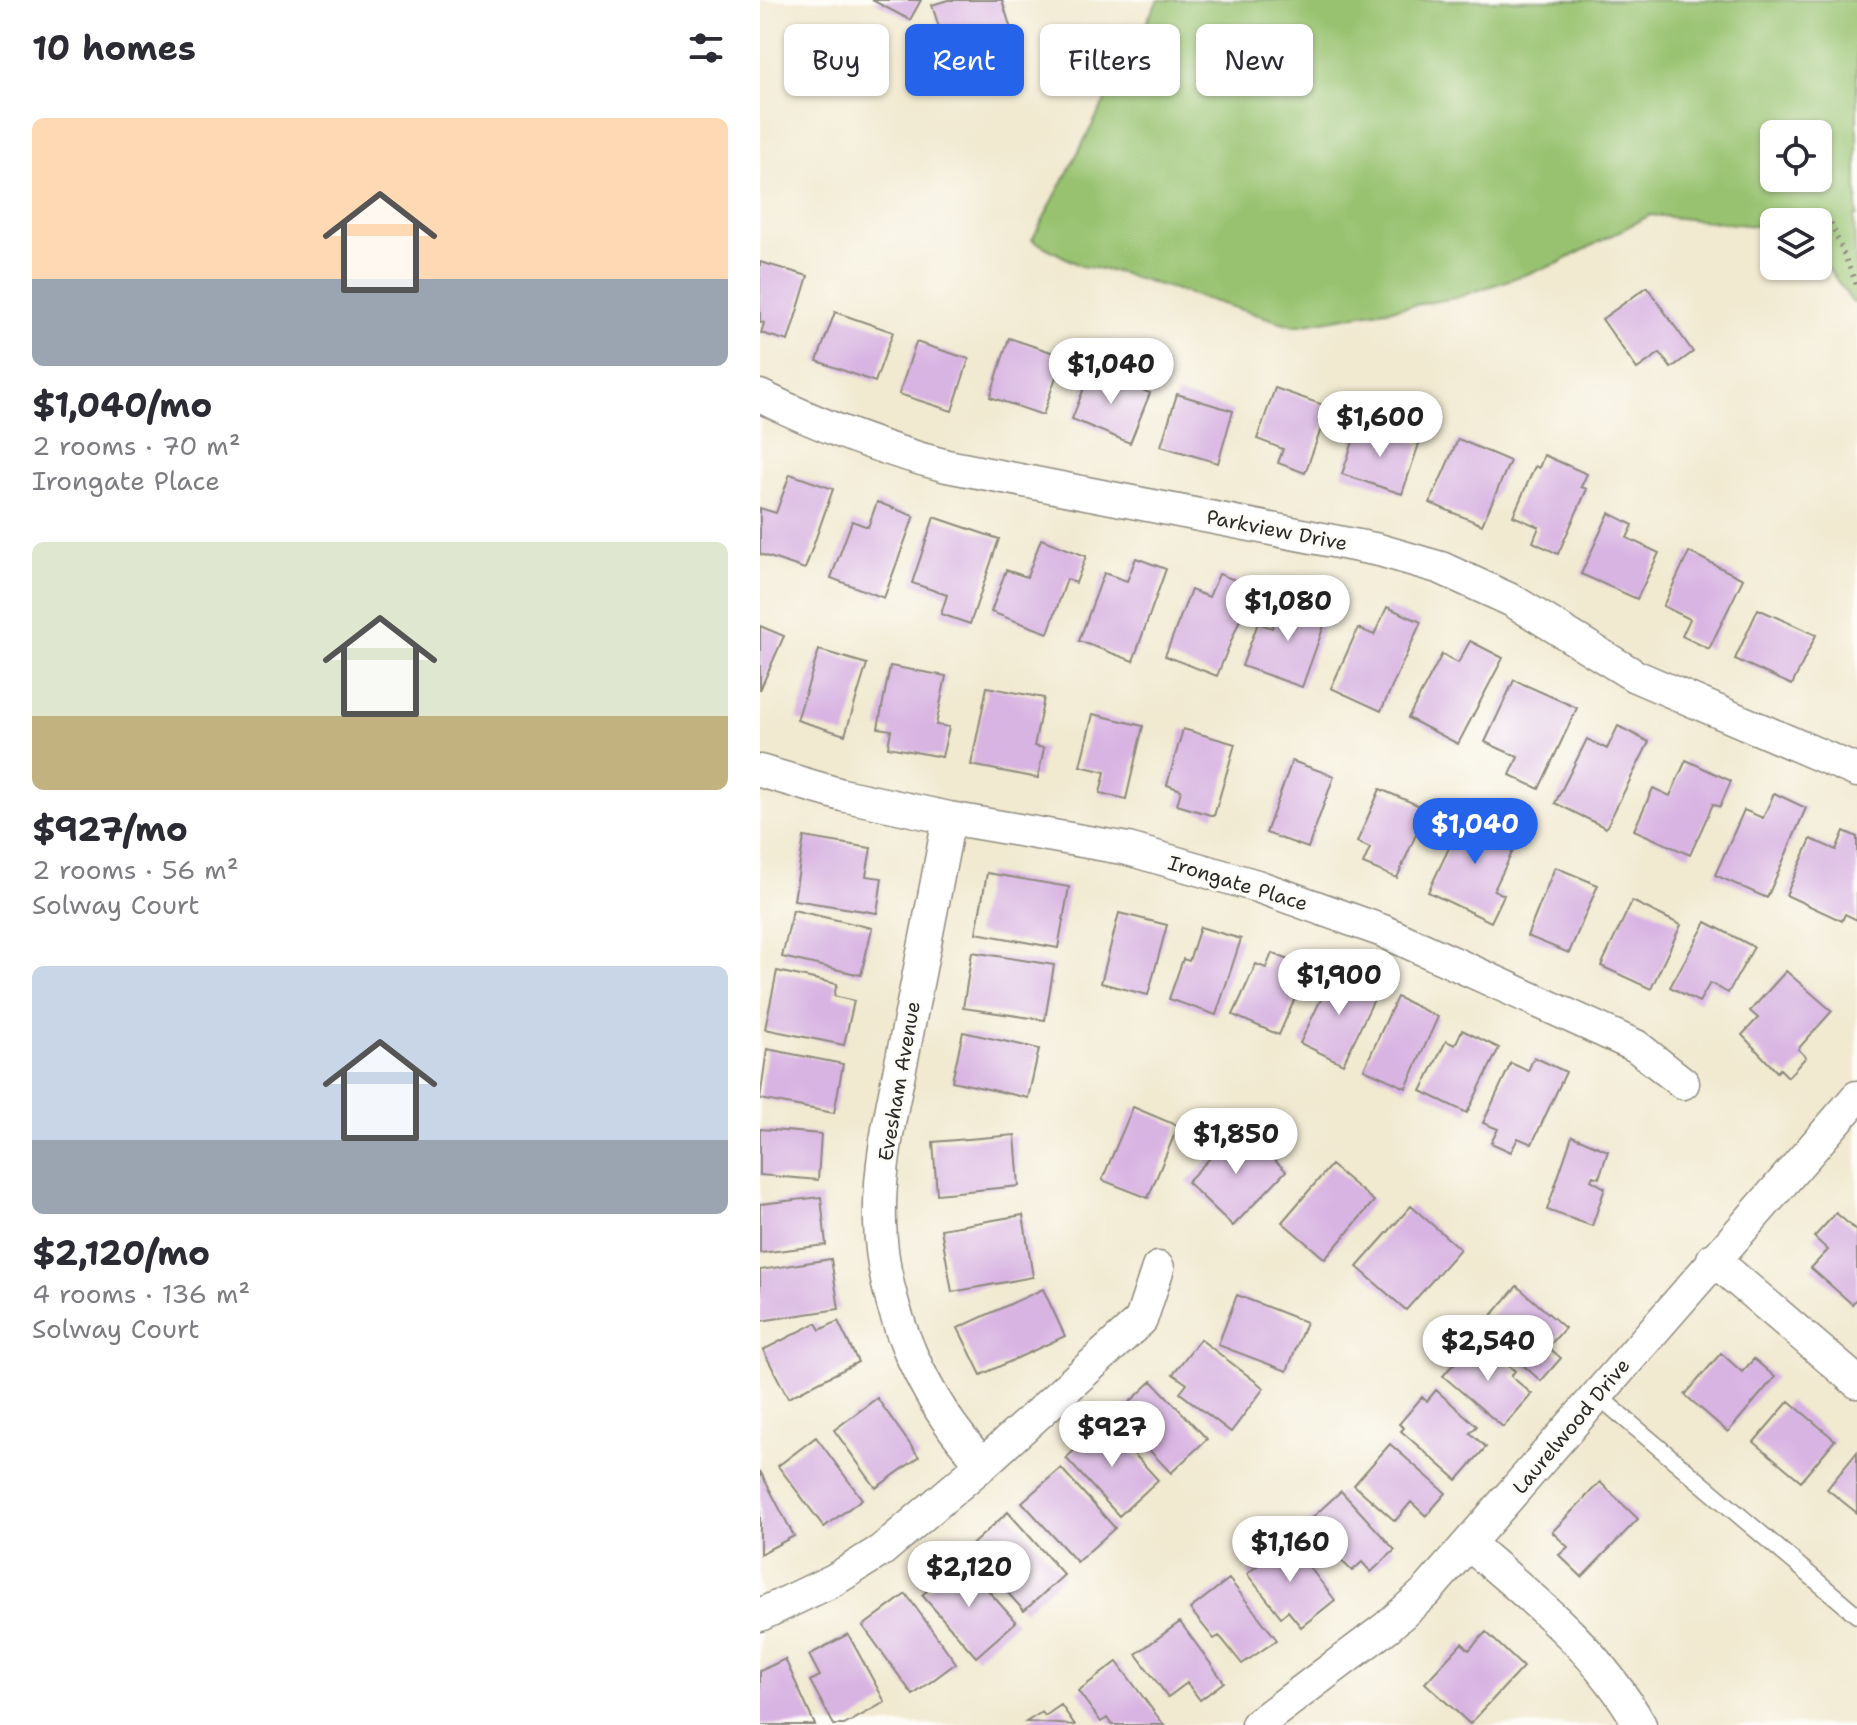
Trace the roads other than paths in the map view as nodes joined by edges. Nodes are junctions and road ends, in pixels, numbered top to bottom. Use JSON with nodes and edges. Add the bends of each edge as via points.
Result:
{"nodes":[{"id":1,"x":760,"y":396,"type":"edge"},
{"id":2,"x":760,"y":771,"type":"edge"},
{"id":3,"x":1857,"y":771,"type":"edge"},
{"id":4,"x":949,"y":818,"type":"junction"},
{"id":5,"x":1683,"y":1083,"type":"dead end"},
{"id":6,"x":1857,"y":1097,"type":"edge"},
{"id":7,"x":1713,"y":1259,"type":"junction"},
{"id":8,"x":1158,"y":1268,"type":"dead end"},
{"id":9,"x":1857,"y":1382,"type":"edge"},
{"id":10,"x":1597,"y":1395,"type":"junction"},
{"id":11,"x":983,"y":1464,"type":"junction"},
{"id":12,"x":1470,"y":1545,"type":"junction"},
{"id":13,"x":760,"y":1615,"type":"edge"},
{"id":14,"x":1857,"y":1615,"type":"edge"},
{"id":15,"x":1257,"y":1725,"type":"edge"},
{"id":16,"x":1640,"y":1725,"type":"edge"}],
"edges":[{"from":1,"to":3,"type":"street","name":"Parkview Drive","via":[[818,425],[947,466],[1379,550],[1441,568],[1513,601],[1635,676]]},
{"from":2,"to":4,"type":"street","name":"Irongate Place"},
{"from":4,"to":5,"type":"street","name":"Irongate Place","via":[[1128,849],[1314,906],[1383,931],[1636,1046]]},
{"from":4,"to":11,"type":"street","name":"Evesham Avenue","via":[[885,1144],[880,1225],[891,1297],[911,1356],[966,1447]]},
{"from":6,"to":7,"type":"street","name":"Laurelwood Drive"},
{"from":7,"to":9,"type":"street"},
{"from":7,"to":10,"type":"street","name":"Laurelwood Drive"},
{"from":8,"to":11,"type":"street","via":[[1141,1320]]},
{"from":10,"to":12,"type":"street","name":"Laurelwood Drive"},
{"from":10,"to":14,"type":"lane"},
{"from":11,"to":13,"type":"street","via":[[882,1550]]},
{"from":12,"to":15,"type":"street","name":"Laurelwood Drive","via":[[1387,1627]]},
{"from":12,"to":16,"type":"street","via":[[1568,1630],[1623,1694]]}]}
